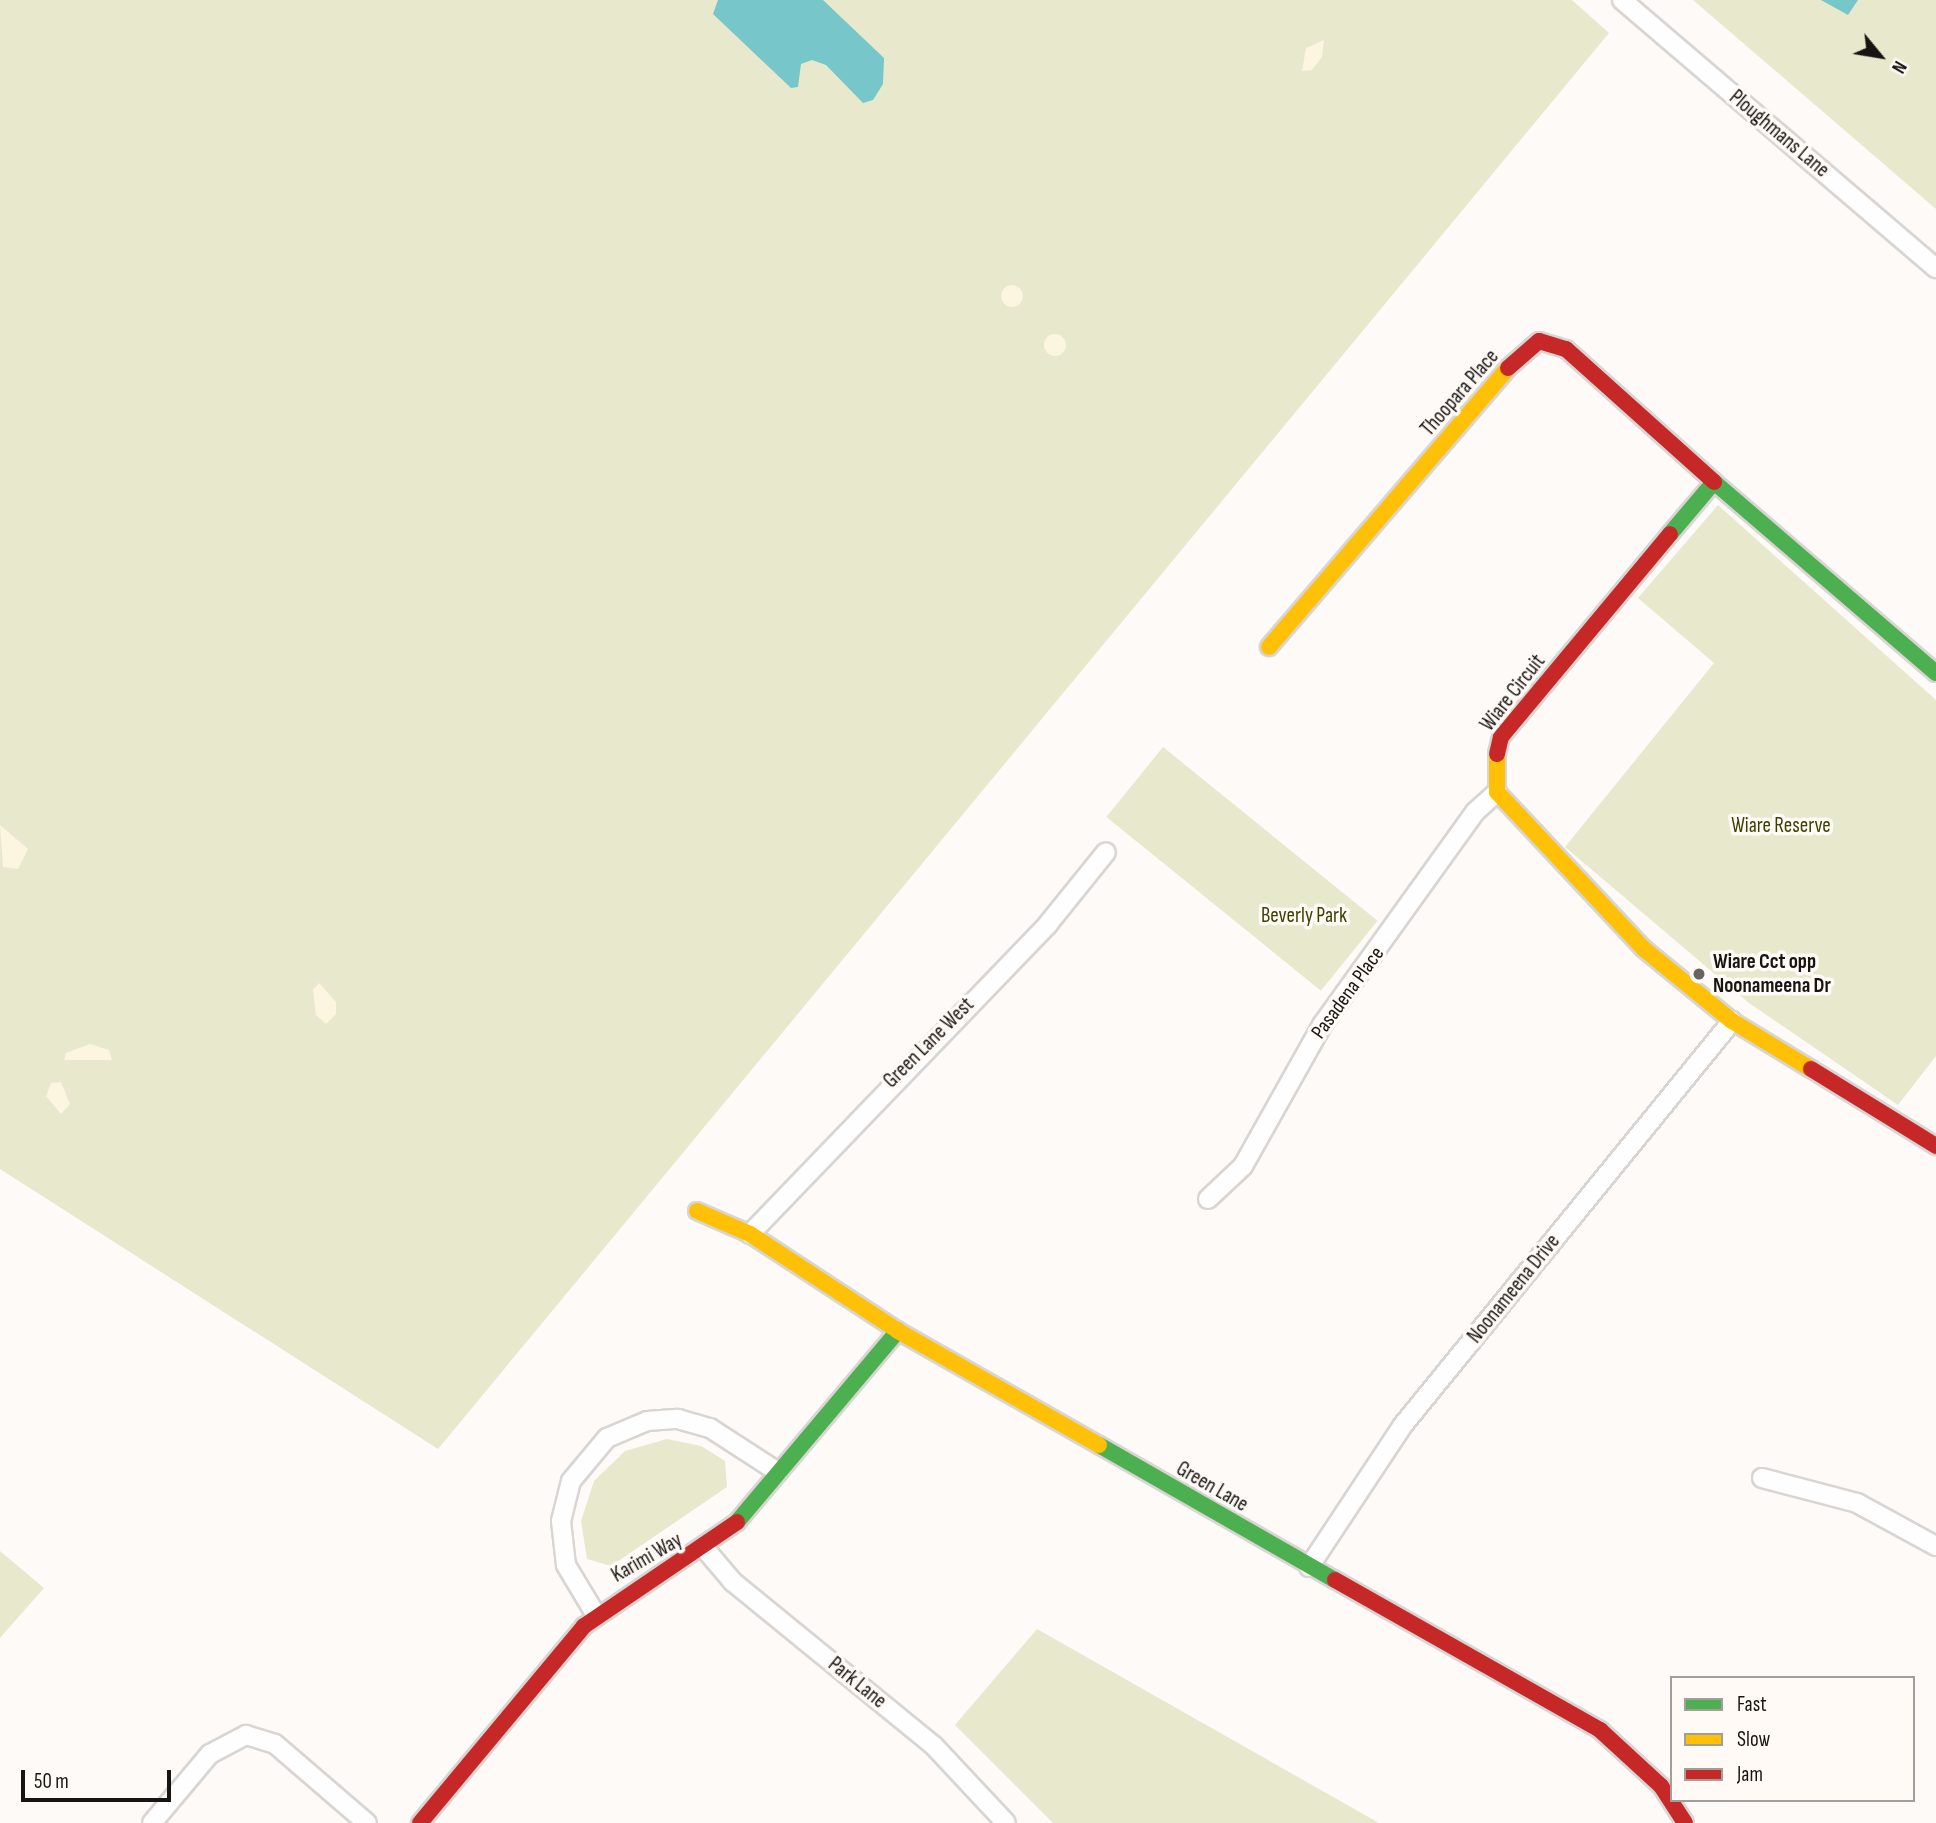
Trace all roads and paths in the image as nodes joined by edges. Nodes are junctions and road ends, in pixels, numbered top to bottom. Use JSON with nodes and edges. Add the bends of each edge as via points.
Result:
{"nodes":[{"id":1,"x":1622,"y":0,"type":"edge"},
{"id":2,"x":1936,"y":268,"type":"edge"},
{"id":3,"x":1714,"y":482,"type":"junction"},
{"id":4,"x":1269,"y":647,"type":"dead end"},
{"id":5,"x":1936,"y":673,"type":"edge"},
{"id":6,"x":1497,"y":792,"type":"junction"},
{"id":7,"x":1106,"y":852,"type":"dead end"},
{"id":8,"x":1732,"y":1021,"type":"junction"},
{"id":9,"x":1936,"y":1146,"type":"edge"},
{"id":10,"x":1208,"y":1199,"type":"dead end"},
{"id":11,"x":697,"y":1211,"type":"dead end"},
{"id":12,"x":750,"y":1234,"type":"junction"},
{"id":13,"x":898,"y":1331,"type":"junction"},
{"id":14,"x":778,"y":1472,"type":"junction"},
{"id":15,"x":1762,"y":1478,"type":"dead end"},
{"id":16,"x":1936,"y":1546,"type":"edge"},
{"id":17,"x":705,"y":1549,"type":"junction"},
{"id":18,"x":1310,"y":1567,"type":"junction"},
{"id":19,"x":596,"y":1615,"type":"junction"},
{"id":20,"x":1670,"y":1800,"type":"edge"},
{"id":21,"x":1671,"y":1802,"type":"edge"},
{"id":22,"x":152,"y":1823,"type":"edge"},
{"id":23,"x":367,"y":1823,"type":"edge"},
{"id":24,"x":420,"y":1823,"type":"edge"},
{"id":25,"x":1006,"y":1823,"type":"edge"},
{"id":26,"x":1685,"y":1823,"type":"edge"}],
"edges":[{"from":1,"to":2,"type":"street","name":"Ploughmans Lane"},
{"from":3,"to":4,"type":"street","name":"Thoopara Place","via":[[1566,349],[1539,341],[1514,361]]},
{"from":3,"to":5,"type":"street"},
{"from":3,"to":6,"type":"street","name":"Wiare Circuit","via":[[1501,737],[1493,756]]},
{"from":6,"to":8,"type":"street","via":[[1644,949]]},
{"from":6,"to":10,"type":"street","name":"Pasadena Place","via":[[1475,812],[1322,1025],[1243,1166]]},
{"from":7,"to":12,"type":"street","name":"Green Lane West","via":[[1048,924]]},
{"from":8,"to":9,"type":"street"},
{"from":8,"to":18,"type":"street","name":"Noonameena Drive","via":[[1403,1425]]},
{"from":11,"to":12,"type":"street","name":"Green Lane"},
{"from":12,"to":13,"type":"street","name":"Green Lane"},
{"from":13,"to":14,"type":"street","name":"Karimi Way"},
{"from":13,"to":18,"type":"street","name":"Green Lane"},
{"from":14,"to":17,"type":"street","name":"Karimi Way","via":[[743,1518]]},
{"from":14,"to":19,"type":"street","via":[[710,1428],[678,1419],[647,1421],[607,1438],[571,1481],[561,1521],[566,1565]]},
{"from":15,"to":16,"type":"street","via":[[1857,1503]]},
{"from":17,"to":19,"type":"street","name":"Karimi Way"},
{"from":17,"to":25,"type":"street","name":"Park Lane","via":[[733,1582],[934,1745]]},
{"from":18,"to":20,"type":"street","name":"Green Lane","via":[[1600,1730]]},
{"from":19,"to":24,"type":"street","name":"Karimi Way"},
{"from":21,"to":26,"type":"street","name":"Green Lane"},
{"from":22,"to":23,"type":"street","via":[[210,1754],[246,1735],[275,1744]]}]}
